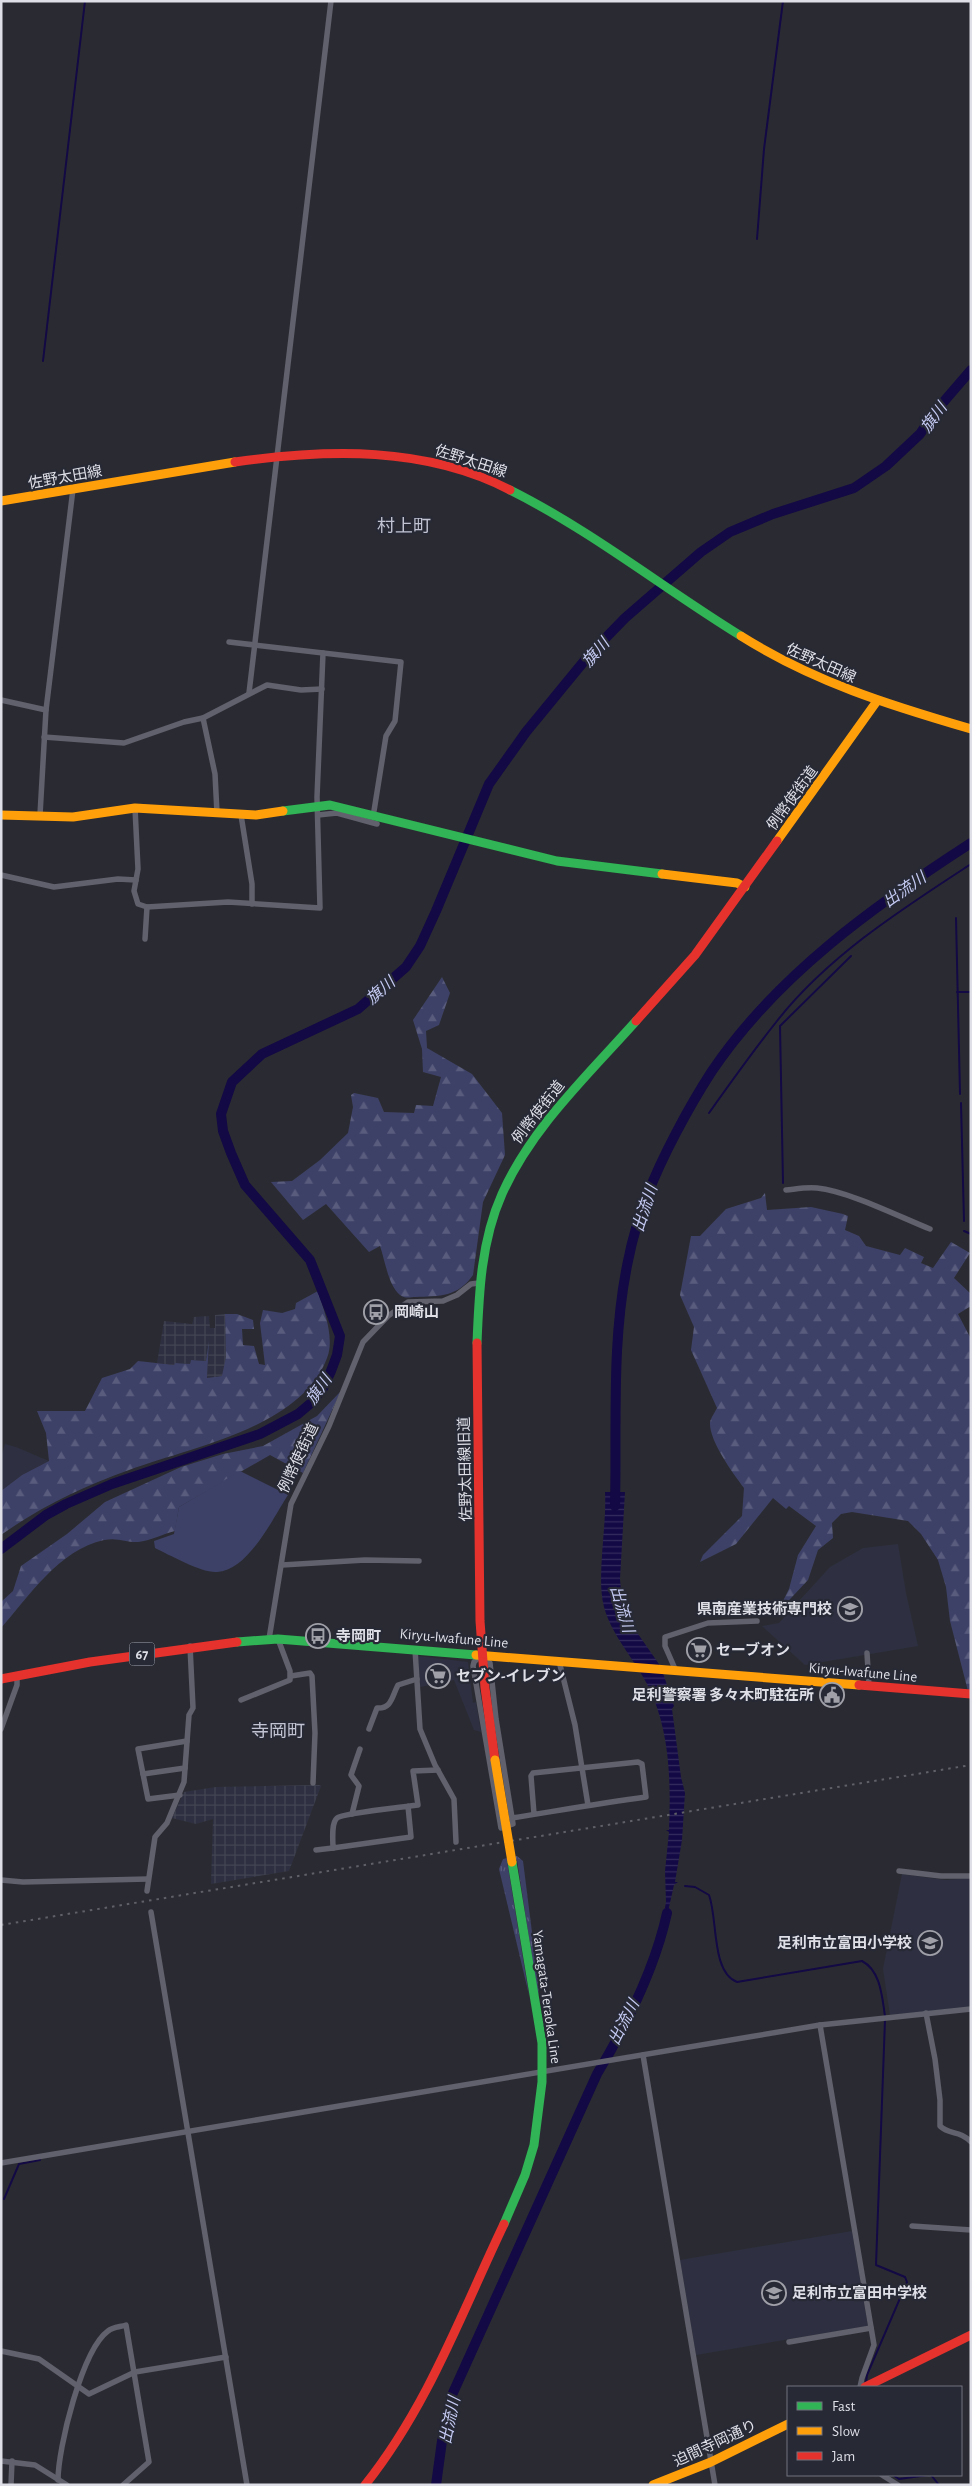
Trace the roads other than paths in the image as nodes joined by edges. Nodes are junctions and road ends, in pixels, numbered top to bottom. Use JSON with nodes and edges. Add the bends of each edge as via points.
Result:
{"nodes":[{"id":1,"x":331,"y":1,"type":"edge"},
{"id":2,"x":277,"y":457,"type":"junction"},
{"id":3,"x":73,"y":489,"type":"junction"},
{"id":4,"x":1,"y":501,"type":"edge"},
{"id":5,"x":228,"y":642,"type":"dead end"},
{"id":6,"x":254,"y":646,"type":"junction"},
{"id":7,"x":324,"y":654,"type":"junction"},
{"id":8,"x":322,"y":689,"type":"junction"},
{"id":9,"x":249,"y":694,"type":"junction"},
{"id":10,"x":1,"y":700,"type":"edge"},
{"id":11,"x":877,"y":701,"type":"junction"},
{"id":12,"x":46,"y":710,"type":"junction"},
{"id":13,"x":203,"y":718,"type":"junction"},
{"id":14,"x":971,"y":729,"type":"edge"},
{"id":15,"x":44,"y":738,"type":"junction"},
{"id":16,"x":135,"y":808,"type":"junction"},
{"id":17,"x":318,"y":810,"type":"junction"},
{"id":18,"x":374,"y":811,"type":"dead end"},
{"id":19,"x":218,"y":813,"type":"junction"},
{"id":20,"x":1,"y":815,"type":"edge"},
{"id":21,"x":40,"y":815,"type":"junction"},
{"id":22,"x":241,"y":815,"type":"junction"},
{"id":23,"x":373,"y":822,"type":"dead end"},
{"id":24,"x":1,"y":875,"type":"edge"},
{"id":25,"x":136,"y":880,"type":"junction"},
{"id":26,"x":745,"y":887,"type":"junction"},
{"id":27,"x":252,"y":904,"type":"junction"},
{"id":28,"x":147,"y":907,"type":"junction"},
{"id":29,"x":145,"y":939,"type":"dead end"},
{"id":30,"x":786,"y":1190,"type":"dead end"},
{"id":31,"x":930,"y":1230,"type":"dead end"},
{"id":32,"x":479,"y":1283,"type":"junction"},
{"id":33,"x":419,"y":1561,"type":"dead end"},
{"id":34,"x":282,"y":1565,"type":"junction"},
{"id":35,"x":757,"y":1621,"type":"dead end"},
{"id":36,"x":274,"y":1639,"type":"junction"},
{"id":37,"x":190,"y":1646,"type":"junction"},
{"id":38,"x":415,"y":1649,"type":"junction"},
{"id":39,"x":867,"y":1653,"type":"dead end"},
{"id":40,"x":482,"y":1654,"type":"junction"},
{"id":41,"x":559,"y":1660,"type":"junction"},
{"id":42,"x":676,"y":1670,"type":"junction"},
{"id":43,"x":16,"y":1676,"type":"junction"},
{"id":44,"x":291,"y":1676,"type":"junction"},
{"id":45,"x":1,"y":1679,"type":"edge"},
{"id":46,"x":416,"y":1679,"type":"junction"},
{"id":47,"x":869,"y":1686,"type":"junction"},
{"id":48,"x":971,"y":1694,"type":"edge"},
{"id":49,"x":241,"y":1700,"type":"dead end"},
{"id":50,"x":1,"y":1729,"type":"edge"},
{"id":51,"x":369,"y":1729,"type":"dead end"},
{"id":52,"x":187,"y":1741,"type":"junction"},
{"id":53,"x":360,"y":1749,"type":"dead end"},
{"id":54,"x":185,"y":1768,"type":"junction"},
{"id":55,"x":582,"y":1768,"type":"junction"},
{"id":56,"x":438,"y":1770,"type":"junction"},
{"id":57,"x":143,"y":1774,"type":"junction"},
{"id":58,"x":312,"y":1783,"type":"dead end"},
{"id":59,"x":180,"y":1796,"type":"junction"},
{"id":60,"x":408,"y":1806,"type":"junction"},
{"id":61,"x":588,"y":1806,"type":"junction"},
{"id":62,"x":352,"y":1814,"type":"junction"},
{"id":63,"x":534,"y":1814,"type":"junction"},
{"id":64,"x":512,"y":1818,"type":"junction"},
{"id":65,"x":456,"y":1842,"type":"dead end"},
{"id":66,"x":332,"y":1848,"type":"junction"},
{"id":67,"x":316,"y":1850,"type":"dead end"},
{"id":68,"x":899,"y":1871,"type":"dead end"},
{"id":69,"x":971,"y":1876,"type":"edge"},
{"id":70,"x":148,"y":1879,"type":"junction"},
{"id":71,"x":1,"y":1880,"type":"edge"},
{"id":72,"x":147,"y":1892,"type":"dead end"},
{"id":73,"x":151,"y":1912,"type":"dead end"},
{"id":74,"x":971,"y":2008,"type":"edge"},
{"id":75,"x":926,"y":2013,"type":"junction"},
{"id":76,"x":820,"y":2025,"type":"junction"},
{"id":77,"x":644,"y":2055,"type":"junction"},
{"id":78,"x":543,"y":2072,"type":"junction"},
{"id":79,"x":188,"y":2132,"type":"junction"},
{"id":80,"x":971,"y":2142,"type":"edge"},
{"id":81,"x":1,"y":2163,"type":"edge"},
{"id":82,"x":912,"y":2226,"type":"dead end"},
{"id":83,"x":971,"y":2230,"type":"edge"},
{"id":84,"x":871,"y":2328,"type":"junction"},
{"id":85,"x":971,"y":2335,"type":"edge"},
{"id":86,"x":789,"y":2342,"type":"dead end"},
{"id":87,"x":1,"y":2351,"type":"edge"},
{"id":88,"x":226,"y":2358,"type":"junction"},
{"id":89,"x":135,"y":2372,"type":"junction"},
{"id":90,"x":78,"y":2386,"type":"junction"},
{"id":91,"x":860,"y":2386,"type":"edge"},
{"id":92,"x":867,"y":2386,"type":"edge"},
{"id":93,"x":787,"y":2424,"type":"edge"},
{"id":94,"x":1,"y":2461,"type":"edge"},
{"id":95,"x":12,"y":2461,"type":"junction"},
{"id":96,"x":711,"y":2462,"type":"junction"},
{"id":97,"x":884,"y":2476,"type":"edge"},
{"id":98,"x":58,"y":2480,"type":"junction"},
{"id":99,"x":11,"y":2485,"type":"edge"},
{"id":100,"x":67,"y":2485,"type":"edge"},
{"id":101,"x":123,"y":2485,"type":"edge"},
{"id":102,"x":248,"y":2485,"type":"edge"},
{"id":103,"x":365,"y":2485,"type":"edge"},
{"id":104,"x":653,"y":2485,"type":"edge"},
{"id":105,"x":715,"y":2485,"type":"edge"},
{"id":106,"x":898,"y":2485,"type":"edge"}],
"edges":[{"from":1,"to":2,"type":"street"},
{"from":2,"to":3,"type":"main road","name":"佐野太田線"},
{"from":2,"to":6,"type":"street"},
{"from":2,"to":11,"type":"main road","name":"佐野太田線","via":[[326,452],[368,453],[457,469],[500,484],[542,503],[801,672]]},
{"from":3,"to":4,"type":"main road","name":"佐野太田線"},
{"from":3,"to":12,"type":"street"},
{"from":5,"to":6,"type":"street"},
{"from":6,"to":7,"type":"street"},
{"from":6,"to":9,"type":"street"},
{"from":7,"to":8,"type":"street"},
{"from":7,"to":18,"type":"street","via":[[401,662],[395,721],[386,736]]},
{"from":8,"to":9,"type":"street","via":[[301,690],[267,685]]},
{"from":8,"to":17,"type":"street"},
{"from":9,"to":13,"type":"street"},
{"from":10,"to":12,"type":"street"},
{"from":11,"to":14,"type":"main road"},
{"from":11,"to":26,"type":"main road","name":"例幣使街道"},
{"from":12,"to":15,"type":"street"},
{"from":13,"to":15,"type":"street","via":[[124,743]]},
{"from":13,"to":19,"type":"street","via":[[215,774]]},
{"from":15,"to":21,"type":"street"},
{"from":16,"to":19,"type":"main road"},
{"from":16,"to":21,"type":"main road","via":[[82,816]]},
{"from":16,"to":25,"type":"street"},
{"from":17,"to":22,"type":"main road"},
{"from":17,"to":23,"type":"street"},
{"from":17,"to":26,"type":"main road","via":[[330,805],[583,866],[737,883]]},
{"from":17,"to":27,"type":"street","via":[[320,908]]},
{"from":19,"to":22,"type":"main road"},
{"from":20,"to":21,"type":"main road"},
{"from":22,"to":27,"type":"street"},
{"from":24,"to":25,"type":"street","via":[[54,887],[118,879]]},
{"from":25,"to":28,"type":"street","via":[[136,902]]},
{"from":26,"to":32,"type":"main road","name":"例幣使街道","via":[[696,955],[596,1062],[533,1138],[502,1195],[485,1248]]},
{"from":27,"to":28,"type":"street","via":[[206,902]]},
{"from":28,"to":29,"type":"street"},
{"from":30,"to":31,"type":"street","via":[[824,1189]]},
{"from":32,"to":34,"type":"street","name":"例幣使街道","via":[[471,1284],[443,1301],[408,1302],[368,1336],[291,1504]]},
{"from":32,"to":40,"type":"main road","name":"佐野太田線旧道","via":[[476,1359]]},
{"from":33,"to":34,"type":"street","via":[[365,1560]]},
{"from":34,"to":36,"type":"street","name":"例幣使街道"},
{"from":35,"to":42,"type":"street","via":[[708,1623],[665,1637],[665,1646]]},
{"from":36,"to":37,"type":"main road","number":"67"},
{"from":36,"to":38,"type":"main road","name":"Kiryu-Iwafune Line","number":"67"},
{"from":36,"to":44,"type":"street"},
{"from":37,"to":43,"type":"main road","number":"67"},
{"from":37,"to":52,"type":"street","via":[[193,1708],[189,1715]]},
{"from":38,"to":40,"type":"main road","name":"Kiryu-Iwafune Line","number":"67"},
{"from":38,"to":46,"type":"street"},
{"from":39,"to":47,"type":"street"},
{"from":40,"to":41,"type":"main road","name":"Kiryu-Iwafune Line","number":"67"},
{"from":40,"to":64,"type":"street","via":[[490,1663]]},
{"from":40,"to":64,"type":"street","via":[[474,1666],[500,1828],[512,1826]]},
{"from":40,"to":78,"type":"main road","name":"Yamagata-Teraoka Line","bridge":true,"via":[[496,1760],[540,2025]]},
{"from":41,"to":42,"type":"main road","name":"Kiryu-Iwafune Line","number":"67"},
{"from":41,"to":55,"type":"street"},
{"from":42,"to":47,"type":"main road","name":"Kiryu-Iwafune Line","number":"67"},
{"from":43,"to":45,"type":"main road","number":"67"},
{"from":43,"to":50,"type":"street","via":[[17,1685]]},
{"from":44,"to":49,"type":"street","via":[[288,1682]]},
{"from":44,"to":58,"type":"street","via":[[310,1673],[312,1676],[315,1733]]},
{"from":46,"to":51,"type":"street","via":[[398,1684],[391,1703],[383,1709],[377,1708]]},
{"from":46,"to":56,"type":"street","via":[[420,1729]]},
{"from":47,"to":48,"type":"main road","name":"Kiryu-Iwafune Line","number":"67"},
{"from":52,"to":54,"type":"street"},
{"from":52,"to":57,"type":"street","via":[[138,1749]]},
{"from":53,"to":62,"type":"street","via":[[351,1775],[359,1786]]},
{"from":54,"to":57,"type":"street"},
{"from":54,"to":59,"type":"street"},
{"from":55,"to":61,"type":"street"},
{"from":55,"to":61,"type":"street","via":[[638,1762],[642,1765],[646,1796]]},
{"from":55,"to":63,"type":"street","via":[[532,1774]]},
{"from":56,"to":60,"type":"street","via":[[413,1771],[418,1805]]},
{"from":56,"to":65,"type":"street","via":[[454,1799]]},
{"from":57,"to":59,"type":"street","via":[[148,1800]]},
{"from":59,"to":70,"type":"street","via":[[167,1823],[155,1837]]},
{"from":60,"to":62,"type":"street"},
{"from":60,"to":66,"type":"street","via":[[411,1837]]},
{"from":61,"to":63,"type":"street"},
{"from":62,"to":66,"type":"street","via":[[339,1816],[335,1821]]},
{"from":63,"to":64,"type":"street"},
{"from":66,"to":67,"type":"street"},
{"from":68,"to":69,"type":"street"},
{"from":70,"to":71,"type":"street"},
{"from":70,"to":72,"type":"street"},
{"from":73,"to":79,"type":"street"},
{"from":74,"to":75,"type":"street"},
{"from":75,"to":76,"type":"street"},
{"from":75,"to":80,"type":"street","via":[[936,2059],[940,2126],[948,2132],[963,2135]]},
{"from":76,"to":77,"type":"street"},
{"from":76,"to":84,"type":"street"},
{"from":77,"to":78,"type":"street"},
{"from":77,"to":96,"type":"street"},
{"from":78,"to":79,"type":"street"},
{"from":78,"to":103,"type":"main road","name":"Yamagata-Teraoka Line","via":[[534,2144],[519,2187],[433,2382],[401,2437]]},
{"from":79,"to":81,"type":"street"},
{"from":79,"to":88,"type":"street"},
{"from":82,"to":83,"type":"street"},
{"from":84,"to":86,"type":"street"},
{"from":84,"to":91,"type":"street","via":[[874,2350]]},
{"from":85,"to":92,"type":"main road"},
{"from":87,"to":90,"type":"street","via":[[39,2359]]},
{"from":88,"to":89,"type":"street"},
{"from":88,"to":102,"type":"street"},
{"from":89,"to":90,"type":"street","via":[[92,2393]]},
{"from":89,"to":90,"type":"street","via":[[126,2325],[109,2330],[101,2338]]},
{"from":89,"to":101,"type":"street","via":[[149,2462]]},
{"from":90,"to":98,"type":"street","via":[[61,2446]]},
{"from":93,"to":96,"type":"main road","name":"迫間寺岡通り"},
{"from":94,"to":95,"type":"street"},
{"from":95,"to":98,"type":"street","via":[[35,2465]]},
{"from":95,"to":99,"type":"street"},
{"from":96,"to":104,"type":"main road","name":"迫間寺岡通り"},
{"from":96,"to":105,"type":"street"},
{"from":97,"to":106,"type":"street"},
{"from":98,"to":100,"type":"street"}]}
